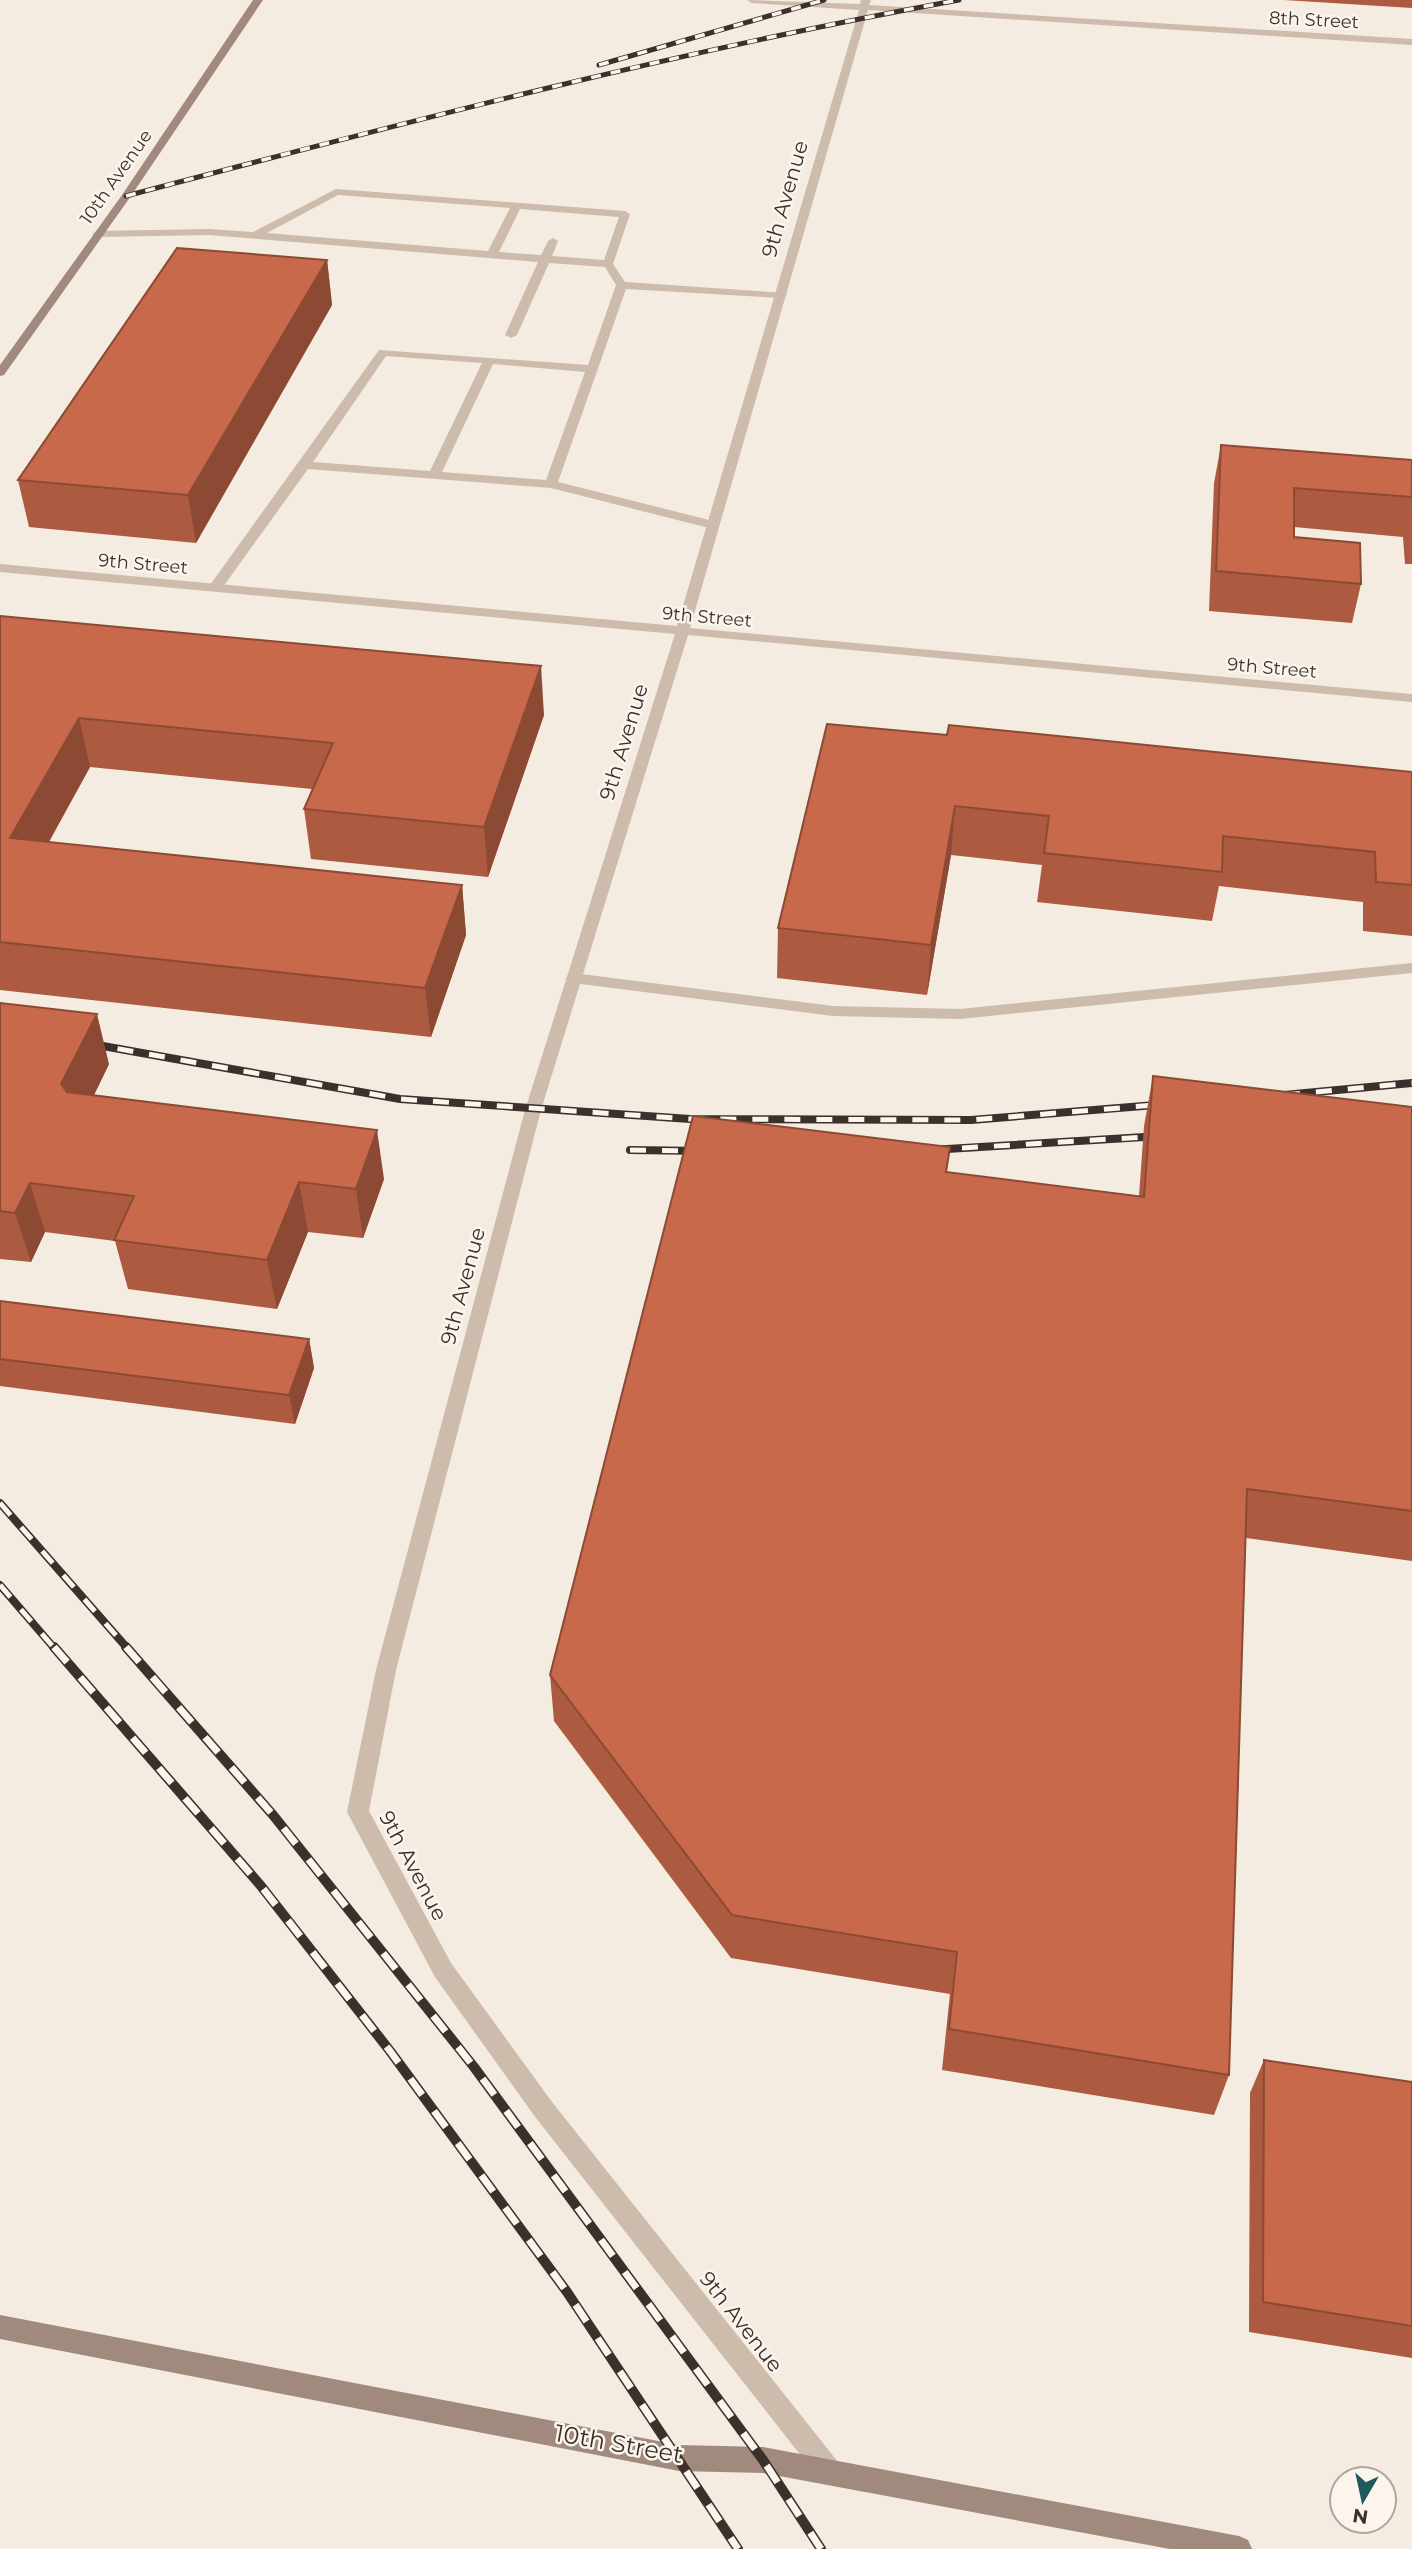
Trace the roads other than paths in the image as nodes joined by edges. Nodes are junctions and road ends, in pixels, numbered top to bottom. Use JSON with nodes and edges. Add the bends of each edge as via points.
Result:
{"nodes":[{"id":1,"x":258,"y":0,"type":"edge"},
{"id":2,"x":752,"y":0,"type":"edge"},
{"id":3,"x":866,"y":4,"type":"edge"},
{"id":4,"x":1412,"y":41,"type":"edge"},
{"id":5,"x":516,"y":206,"type":"junction"},
{"id":6,"x":97,"y":234,"type":"junction"},
{"id":7,"x":254,"y":236,"type":"junction"},
{"id":8,"x":552,"y":241,"type":"dead end"},
{"id":9,"x":492,"y":255,"type":"junction"},
{"id":10,"x":545,"y":258,"type":"junction"},
{"id":11,"x":608,"y":264,"type":"junction"},
{"id":12,"x":622,"y":285,"type":"junction"},
{"id":13,"x":780,"y":295,"type":"junction"},
{"id":14,"x":511,"y":335,"type":"dead end"},
{"id":15,"x":497,"y":359,"type":"junction"},
{"id":16,"x":594,"y":369,"type":"junction"},
{"id":17,"x":0,"y":373,"type":"edge"},
{"id":18,"x":304,"y":465,"type":"junction"},
{"id":19,"x":435,"y":474,"type":"junction"},
{"id":20,"x":551,"y":484,"type":"junction"},
{"id":21,"x":713,"y":525,"type":"junction"},
{"id":22,"x":0,"y":568,"type":"edge"},
{"id":23,"x":215,"y":588,"type":"junction"},
{"id":24,"x":681,"y":632,"type":"junction"},
{"id":25,"x":1412,"y":698,"type":"edge"},
{"id":26,"x":1412,"y":968,"type":"edge"},
{"id":27,"x":573,"y":978,"type":"junction"},
{"id":28,"x":0,"y":2327,"type":"edge"},
{"id":29,"x":829,"y":2471,"type":"junction"},
{"id":30,"x":1240,"y":2549,"type":"edge"}],
"edges":[{"from":1,"to":6,"type":"main road","name":"10th Avenue"},
{"from":2,"to":3,"type":"street","name":"8th Street"},
{"from":3,"to":4,"type":"street","name":"8th Street"},
{"from":3,"to":13,"type":"street","name":"9th Avenue"},
{"from":5,"to":7,"type":"street","via":[[336,192]]},
{"from":5,"to":9,"type":"street"},
{"from":5,"to":11,"type":"street","via":[[564,215],[625,214]]},
{"from":6,"to":7,"type":"street"},
{"from":6,"to":17,"type":"main road","name":"10th Avenue"},
{"from":7,"to":9,"type":"street"},
{"from":8,"to":10,"type":"street"},
{"from":9,"to":10,"type":"street"},
{"from":10,"to":11,"type":"street"},
{"from":10,"to":14,"type":"street"},
{"from":11,"to":12,"type":"street"},
{"from":12,"to":13,"type":"street"},
{"from":12,"to":16,"type":"street"},
{"from":13,"to":21,"type":"street","name":"9th Avenue"},
{"from":15,"to":16,"type":"street"},
{"from":15,"to":18,"type":"street","via":[[383,352]]},
{"from":15,"to":19,"type":"street"},
{"from":16,"to":20,"type":"street"},
{"from":18,"to":19,"type":"street"},
{"from":18,"to":23,"type":"street"},
{"from":19,"to":20,"type":"street"},
{"from":20,"to":21,"type":"street"},
{"from":21,"to":24,"type":"street","name":"9th Avenue"},
{"from":22,"to":23,"type":"street","name":"9th Street"},
{"from":23,"to":24,"type":"street","name":"9th Street"},
{"from":24,"to":25,"type":"street","name":"9th Street"},
{"from":24,"to":27,"type":"street","name":"9th Avenue"},
{"from":26,"to":27,"type":"street","via":[[960,1014],[833,1011]]},
{"from":27,"to":29,"type":"street","name":"9th Avenue","via":[[533,1110],[386,1670],[358,1812],[443,1969],[544,2110]]},
{"from":28,"to":29,"type":"main road","name":"10th Street","via":[[679,2458],[762,2460]]},
{"from":29,"to":30,"type":"main road","name":"10th Street"}]}
